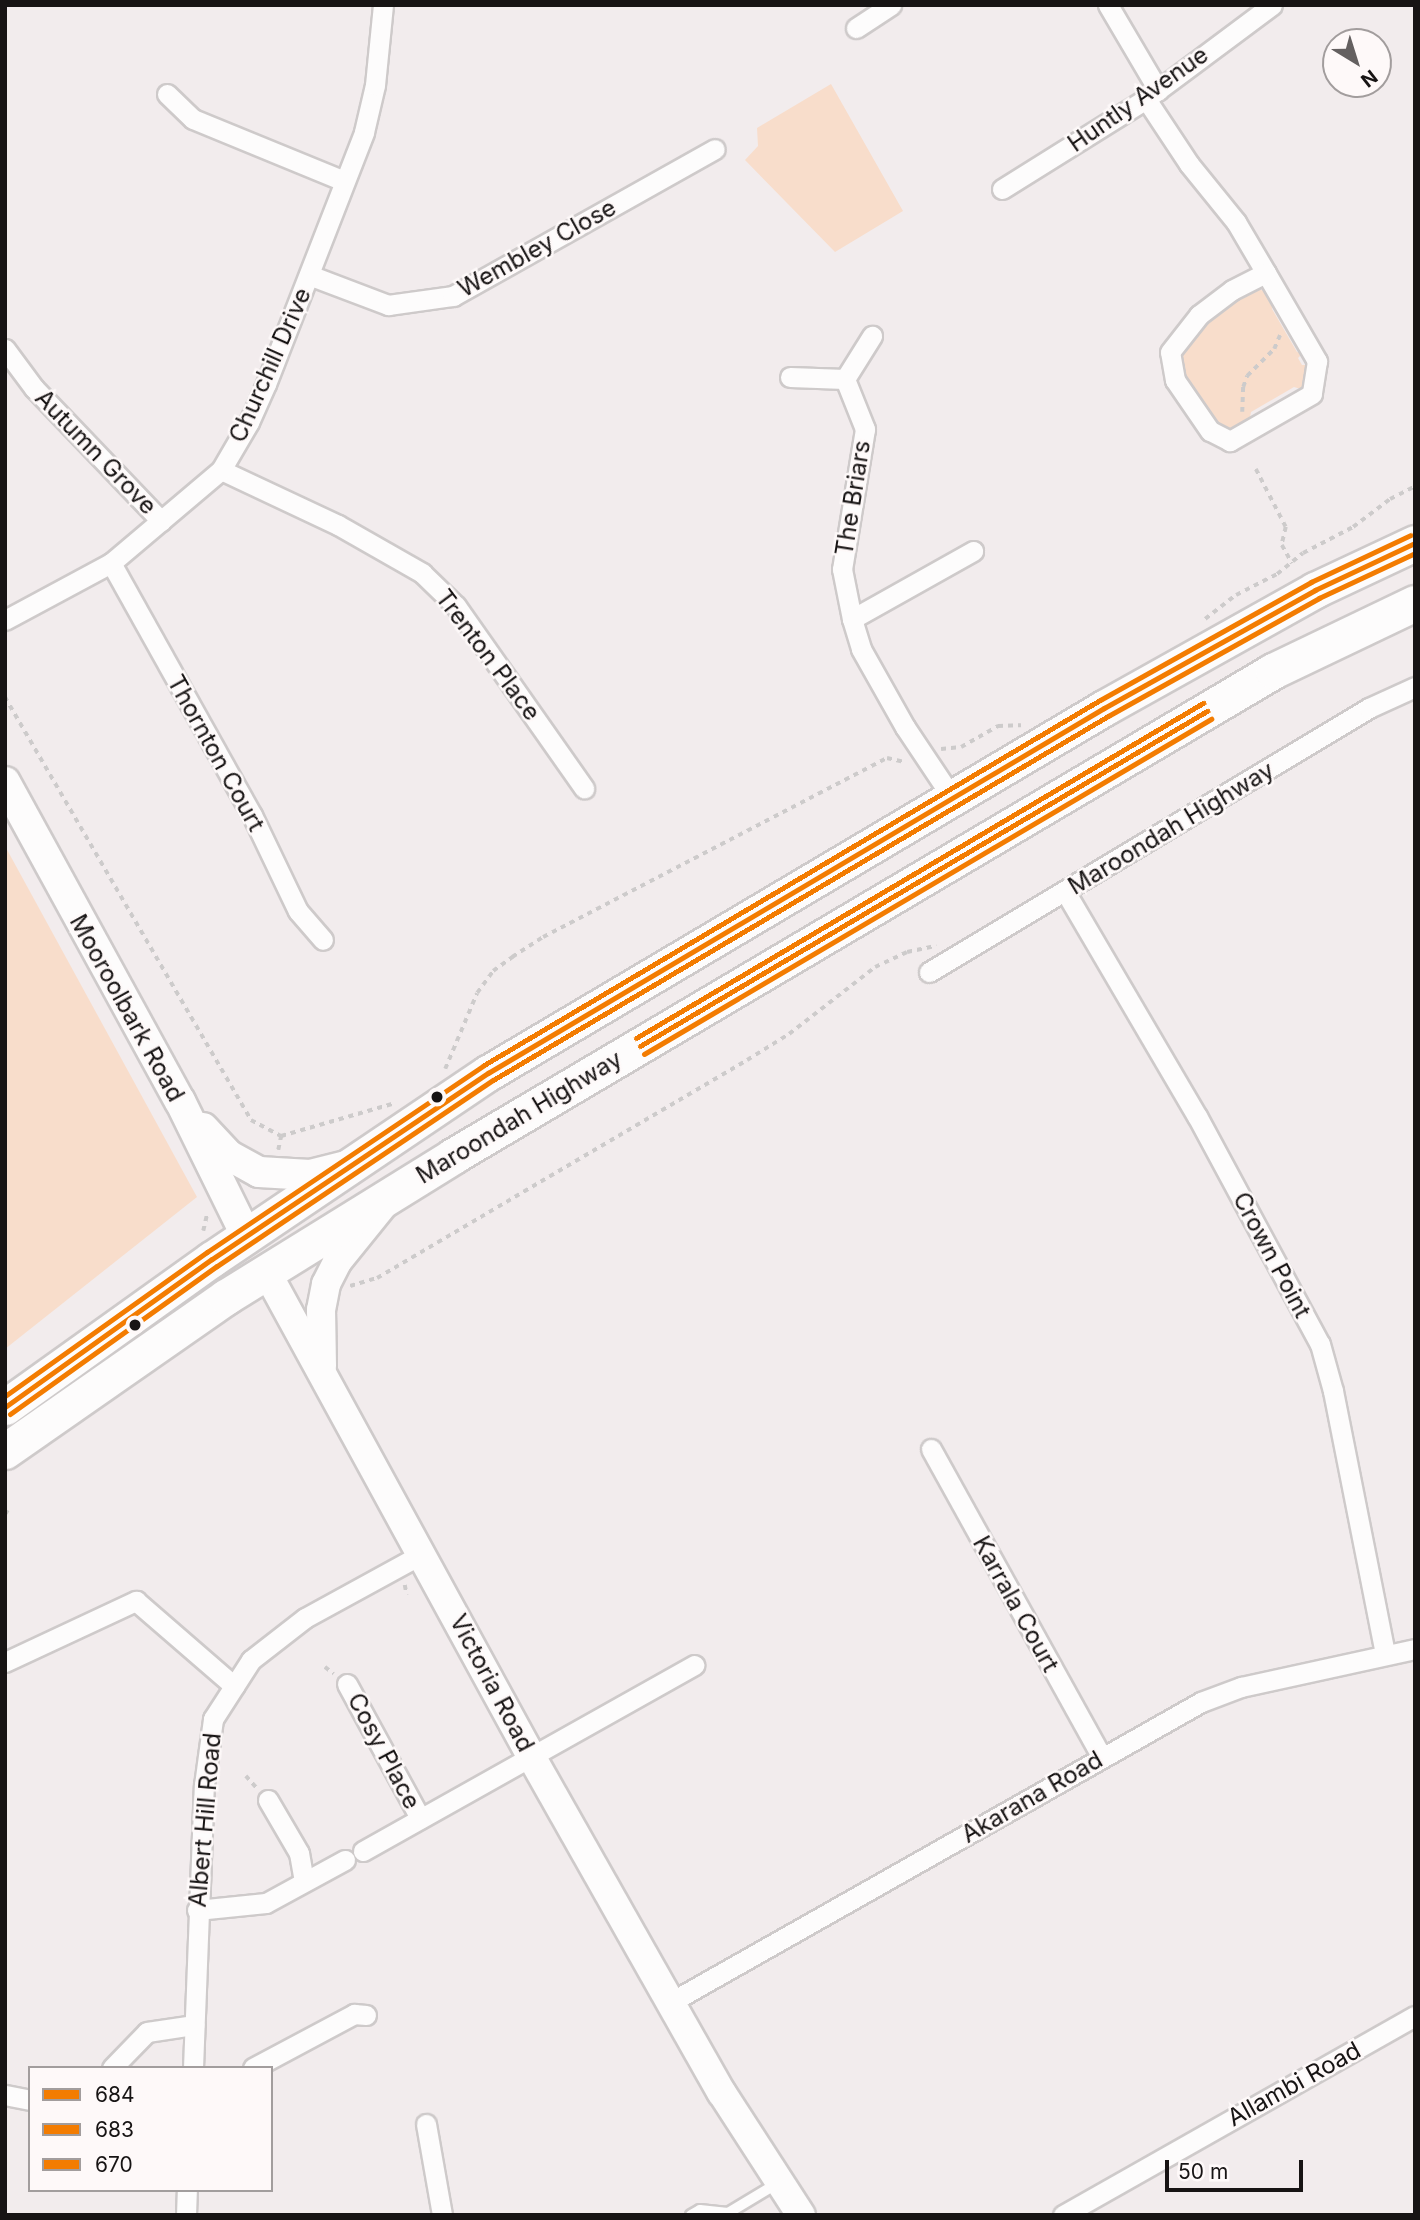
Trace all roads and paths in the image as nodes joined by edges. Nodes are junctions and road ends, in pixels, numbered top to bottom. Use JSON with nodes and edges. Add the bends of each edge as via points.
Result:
{"nodes":[{"id":1,"x":383,"y":5,"type":"edge"},
{"id":2,"x":891,"y":5,"type":"edge"},
{"id":3,"x":1108,"y":5,"type":"edge"},
{"id":4,"x":1272,"y":5,"type":"edge"},
{"id":5,"x":856,"y":28,"type":"dead end"},
{"id":6,"x":167,"y":93,"type":"dead end"},
{"id":7,"x":1152,"y":95,"type":"junction"},
{"id":8,"x":716,"y":149,"type":"dead end"},
{"id":9,"x":344,"y":181,"type":"junction"},
{"id":10,"x":1002,"y":189,"type":"dead end"},
{"id":11,"x":1266,"y":273,"type":"junction"},
{"id":12,"x":309,"y":275,"type":"junction"},
{"id":13,"x":1280,"y":331,"type":"dead end"},
{"id":14,"x":872,"y":336,"type":"dead end"},
{"id":15,"x":5,"y":349,"type":"edge"},
{"id":16,"x":790,"y":377,"type":"dead end"},
{"id":17,"x":845,"y":379,"type":"junction"},
{"id":18,"x":1242,"y":415,"type":"dead end"},
{"id":19,"x":1256,"y":469,"type":"dead end"},
{"id":20,"x":221,"y":470,"type":"junction"},
{"id":21,"x":1415,"y":486,"type":"edge"},
{"id":22,"x":162,"y":521,"type":"junction"},
{"id":23,"x":1415,"y":543,"type":"edge"},
{"id":24,"x":973,"y":551,"type":"dead end"},
{"id":25,"x":1292,"y":563,"type":"junction"},
{"id":26,"x":111,"y":564,"type":"junction"},
{"id":27,"x":1415,"y":603,"type":"edge"},
{"id":28,"x":852,"y":619,"type":"junction"},
{"id":29,"x":5,"y":620,"type":"edge"},
{"id":30,"x":1200,"y":624,"type":"dead end"},
{"id":31,"x":1415,"y":687,"type":"edge"},
{"id":32,"x":5,"y":697,"type":"edge"},
{"id":33,"x":1031,"y":725,"type":"dead end"},
{"id":34,"x":925,"y":757,"type":"junction"},
{"id":35,"x":5,"y":782,"type":"edge"},
{"id":36,"x":584,"y":788,"type":"dead end"},
{"id":37,"x":951,"y":796,"type":"junction"},
{"id":38,"x":1066,"y":892,"type":"junction"},
{"id":39,"x":323,"y":940,"type":"dead end"},
{"id":40,"x":953,"y":958,"type":"junction"},
{"id":41,"x":929,"y":972,"type":"dead end"},
{"id":42,"x":442,"y":1076,"type":"dead end"},
{"id":43,"x":407,"y":1099,"type":"dead end"},
{"id":44,"x":180,"y":1101,"type":"junction"},
{"id":45,"x":281,"y":1136,"type":"junction"},
{"id":46,"x":351,"y":1165,"type":"junction"},
{"id":47,"x":272,"y":1174,"type":"junction"},
{"id":48,"x":394,"y":1192,"type":"junction"},
{"id":49,"x":246,"y":1235,"type":"junction"},
{"id":50,"x":266,"y":1271,"type":"junction"},
{"id":51,"x":326,"y":1284,"type":"junction"},
{"id":52,"x":323,"y":1376,"type":"junction"},
{"id":53,"x":5,"y":1407,"type":"edge"},
{"id":54,"x":931,"y":1450,"type":"dead end"},
{"id":55,"x":5,"y":1451,"type":"edge"},
{"id":56,"x":422,"y":1554,"type":"junction"},
{"id":57,"x":405,"y":1585,"type":"dead end"},
{"id":58,"x":407,"y":1595,"type":"dead end"},
{"id":59,"x":1415,"y":1649,"type":"edge"},
{"id":60,"x":1385,"y":1654,"type":"junction"},
{"id":61,"x":5,"y":1662,"type":"edge"},
{"id":62,"x":694,"y":1665,"type":"dead end"},
{"id":63,"x":347,"y":1684,"type":"dead end"},
{"id":64,"x":234,"y":1686,"type":"junction"},
{"id":65,"x":531,"y":1756,"type":"junction"},
{"id":66,"x":1102,"y":1757,"type":"junction"},
{"id":67,"x":268,"y":1800,"type":"dead end"},
{"id":68,"x":420,"y":1818,"type":"junction"},
{"id":69,"x":304,"y":1882,"type":"junction"},
{"id":70,"x":197,"y":1910,"type":"junction"},
{"id":71,"x":671,"y":2002,"type":"junction"},
{"id":72,"x":366,"y":2015,"type":"dead end"},
{"id":73,"x":1415,"y":2016,"type":"edge"},
{"id":74,"x":194,"y":2025,"type":"junction"},
{"id":75,"x":115,"y":2066,"type":"edge"},
{"id":76,"x":192,"y":2066,"type":"edge"},
{"id":77,"x":257,"y":2066,"type":"edge"},
{"id":78,"x":722,"y":2093,"type":"junction"},
{"id":79,"x":5,"y":2095,"type":"edge"},
{"id":80,"x":28,"y":2100,"type":"edge"},
{"id":81,"x":426,"y":2124,"type":"dead end"},
{"id":82,"x":768,"y":2189,"type":"junction"},
{"id":83,"x":187,"y":2192,"type":"edge"},
{"id":84,"x":186,"y":2215,"type":"edge"},
{"id":85,"x":442,"y":2215,"type":"edge"},
{"id":86,"x":691,"y":2215,"type":"edge"},
{"id":87,"x":782,"y":2215,"type":"edge"},
{"id":88,"x":800,"y":2215,"type":"edge"},
{"id":89,"x":1063,"y":2215,"type":"edge"}],
"edges":[{"from":1,"to":9,"type":"street","name":"Churchill Drive","via":[[375,85],[364,132]]},
{"from":2,"to":5,"type":"street"},
{"from":3,"to":7,"type":"street"},
{"from":4,"to":7,"type":"street","name":"Huntly Avenue"},
{"from":6,"to":9,"type":"street","via":[[192,119]]},
{"from":7,"to":10,"type":"street","name":"Huntly Avenue"},
{"from":7,"to":11,"type":"street","via":[[1189,164],[1236,222]]},
{"from":8,"to":12,"type":"street","name":"Wembley Close","via":[[453,296],[388,305]]},
{"from":9,"to":12,"type":"street","name":"Churchill Drive"},
{"from":11,"to":11,"type":"street","via":[[1317,361],[1312,394],[1230,441],[1210,431],[1175,380],[1170,352],[1199,315],[1232,290]]},
{"from":12,"to":20,"type":"street","name":"Churchill Drive","via":[[249,422]]},
{"from":13,"to":18,"type":"path","via":[[1274,349],[1247,376]]},
{"from":14,"to":17,"type":"street"},
{"from":15,"to":22,"type":"street","name":"Autumn Grove","via":[[34,388]]},
{"from":16,"to":17,"type":"street"},
{"from":17,"to":28,"type":"street","name":"The Briars","via":[[865,429],[842,569]]},
{"from":19,"to":25,"type":"path","via":[[1286,527],[1282,545]]},
{"from":20,"to":22,"type":"street","name":"Churchill Drive"},
{"from":20,"to":36,"type":"street","name":"Trenton Place","via":[[338,525],[422,573],[456,606]]},
{"from":21,"to":25,"type":"path"},
{"from":22,"to":26,"type":"street","name":"Churchill Drive"},
{"from":23,"to":37,"type":"highway","name":"Maroondah Highway","via":[[1315,590]]},
{"from":24,"to":28,"type":"street"},
{"from":25,"to":30,"type":"path","via":[[1226,601]]},
{"from":26,"to":29,"type":"street","name":"Churchill Drive"},
{"from":26,"to":39,"type":"street","name":"Thornton Court","via":[[252,815],[298,911]]},
{"from":27,"to":48,"type":"highway","name":"Maroondah Highway","via":[[1273,671]]},
{"from":28,"to":34,"type":"street","name":"The Briars","via":[[860,649]]},
{"from":31,"to":38,"type":"street","name":"Maroondah Highway","via":[[1369,708]]},
{"from":32,"to":45,"type":"path","via":[[251,1120]]},
{"from":33,"to":34,"type":"path","via":[[998,726],[961,747],[937,750]]},
{"from":34,"to":37,"type":"street","name":"The Briars"},
{"from":34,"to":42,"type":"path","via":[[911,764],[887,758],[512,957],[493,971],[477,993]]},
{"from":35,"to":44,"type":"main road","name":"Mooroolbark Road"},
{"from":37,"to":46,"type":"highway","name":"Maroondah Highway","via":[[488,1073]]},
{"from":38,"to":40,"type":"street","name":"Maroondah Highway"},
{"from":38,"to":60,"type":"street","name":"Crown Point","via":[[1197,1116],[1320,1344]]},
{"from":40,"to":41,"type":"street","name":"Maroondah Highway"},
{"from":40,"to":51,"type":"path","via":[[946,948],[933,945],[875,967],[789,1034],[377,1278],[357,1287]]},
{"from":43,"to":45,"type":"path"},
{"from":44,"to":47,"type":"main road","via":[[228,1155]]},
{"from":44,"to":49,"type":"main road","name":"Mooroolbark Road"},
{"from":45,"to":47,"type":"path"},
{"from":46,"to":47,"type":"main road","via":[[310,1175]]},
{"from":46,"to":49,"type":"highway","name":"Maroondah Highway"},
{"from":48,"to":50,"type":"highway","name":"Maroondah Highway"},
{"from":48,"to":51,"type":"main road","via":[[337,1262]]},
{"from":49,"to":50,"type":"highway"},
{"from":49,"to":53,"type":"highway","name":"Maroondah Highway"},
{"from":50,"to":52,"type":"main road","name":"Victoria Road"},
{"from":50,"to":55,"type":"highway","name":"Maroondah Highway"},
{"from":51,"to":52,"type":"main road","via":[[320,1333]]},
{"from":52,"to":56,"type":"main road","name":"Victoria Road"},
{"from":54,"to":66,"type":"street","name":"Karrala Court"},
{"from":56,"to":64,"type":"street","name":"Albert Hill Road","via":[[305,1618],[251,1660]]},
{"from":56,"to":65,"type":"main road","name":"Victoria Road"},
{"from":57,"to":58,"type":"path"},
{"from":59,"to":60,"type":"street","name":"Akarana Road"},
{"from":60,"to":66,"type":"street","name":"Akarana Road","via":[[1241,1687],[1201,1702]]},
{"from":61,"to":64,"type":"street","via":[[135,1601]]},
{"from":62,"to":65,"type":"street","name":"Cosy Place"},
{"from":63,"to":68,"type":"street","name":"Cosy Place"},
{"from":64,"to":70,"type":"street","name":"Albert Hill Road","via":[[213,1719]]},
{"from":65,"to":68,"type":"street","name":"Cosy Place"},
{"from":65,"to":71,"type":"main road","name":"Victoria Road"},
{"from":66,"to":71,"type":"street","name":"Akarana Road"},
{"from":67,"to":69,"type":"street","via":[[299,1853]]},
{"from":68,"to":69,"type":"street","name":"Cosy Place"},
{"from":69,"to":70,"type":"street","name":"Cosy Place","via":[[266,1903]]},
{"from":70,"to":74,"type":"street","name":"Albert Hill Road"},
{"from":71,"to":78,"type":"main road","name":"Victoria Road"},
{"from":72,"to":77,"type":"street","via":[[354,2014]]},
{"from":73,"to":89,"type":"street","name":"Allambi Road"},
{"from":74,"to":75,"type":"street","via":[[147,2032]]},
{"from":74,"to":76,"type":"street","name":"Albert Hill Road"},
{"from":78,"to":82,"type":"main road","name":"Victoria Road"},
{"from":78,"to":88,"type":"main road","name":"Victoria Road"},
{"from":79,"to":80,"type":"street"},
{"from":81,"to":85,"type":"street"},
{"from":82,"to":86,"type":"lane","via":[[728,2213],[700,2210]]},
{"from":82,"to":87,"type":"main road","name":"Victoria Road"},
{"from":83,"to":84,"type":"street"}]}
